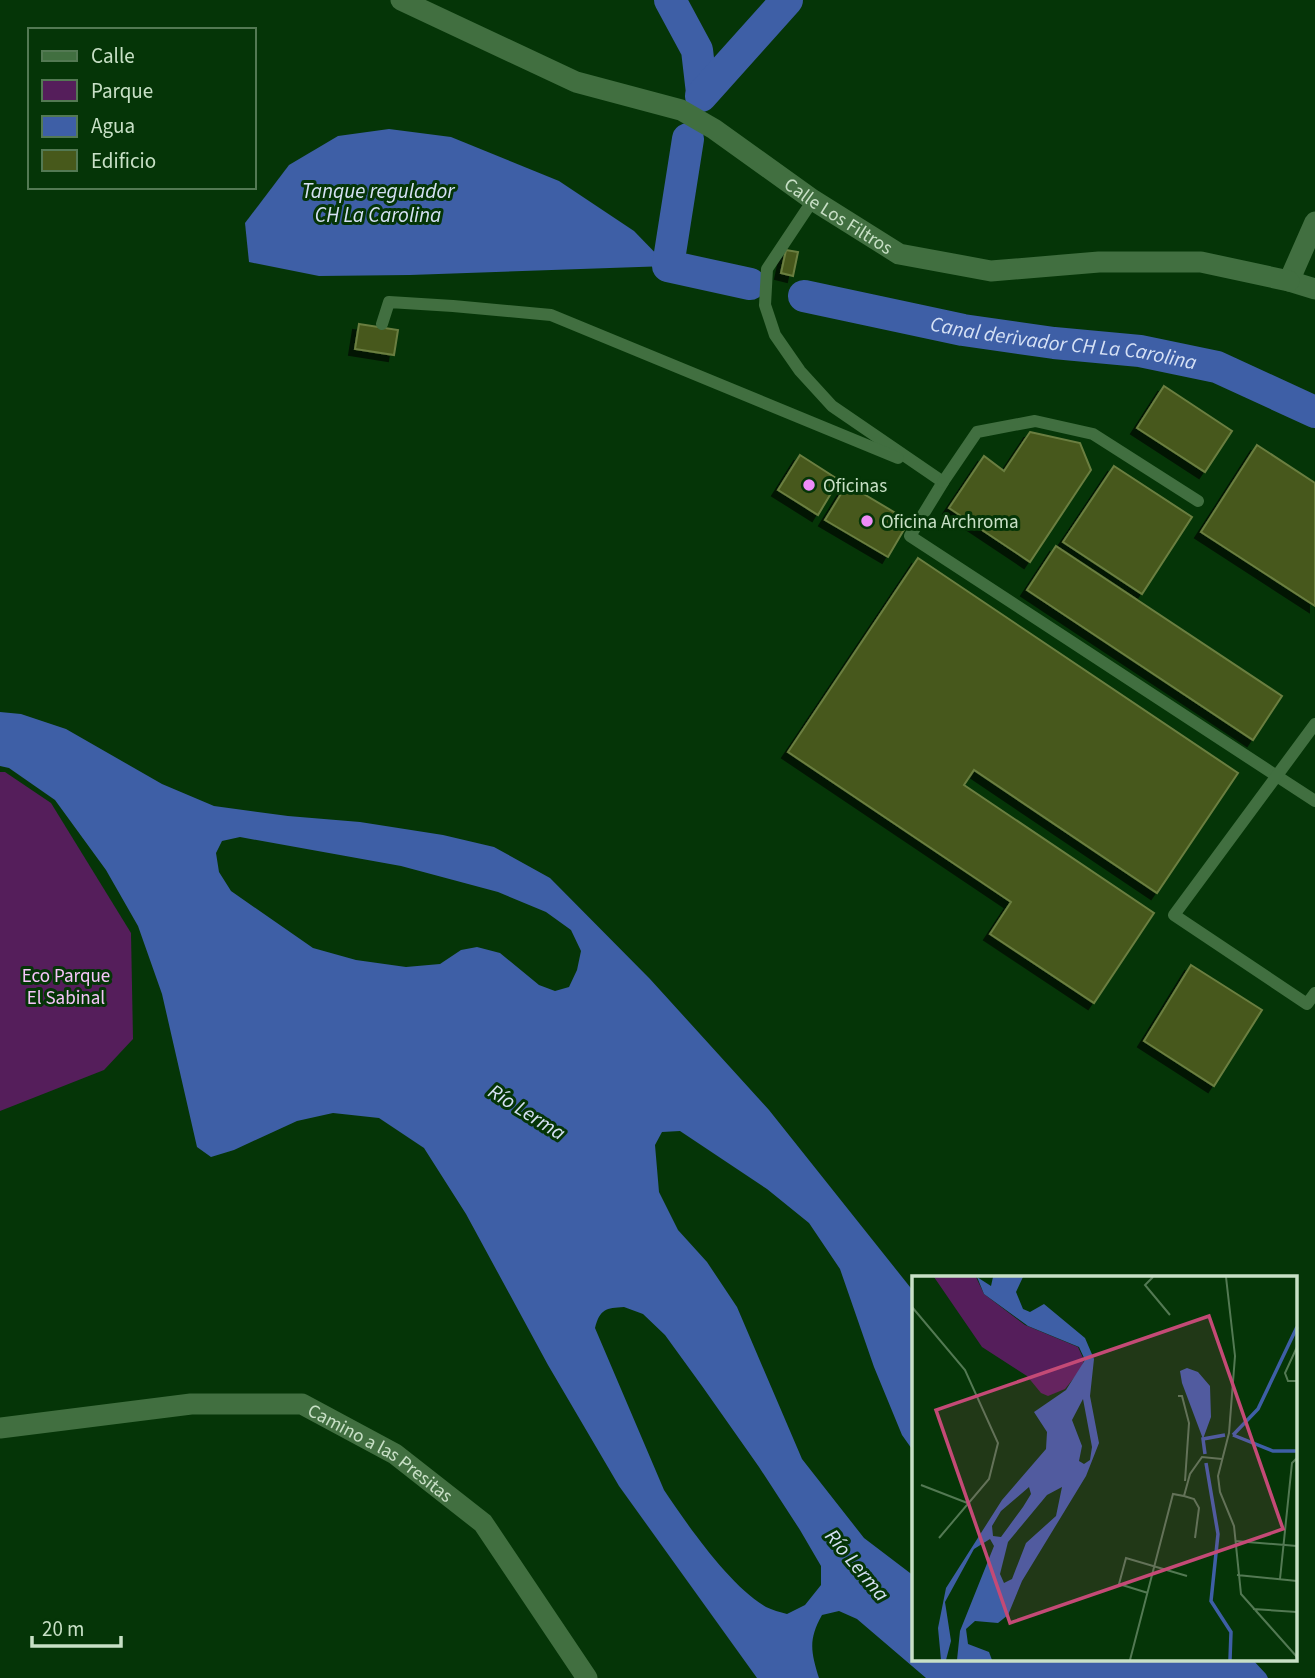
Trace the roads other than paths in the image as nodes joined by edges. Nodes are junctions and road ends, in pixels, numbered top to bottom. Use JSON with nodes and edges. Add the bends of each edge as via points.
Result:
{"nodes":[{"id":1,"x":401,"y":0,"type":"edge"},
{"id":2,"x":813,"y":200,"type":"junction"},
{"id":3,"x":1315,"y":222,"type":"edge"},
{"id":4,"x":1289,"y":281,"type":"junction"},
{"id":5,"x":1315,"y":289,"type":"edge"},
{"id":6,"x":382,"y":324,"type":"dead end"},
{"id":7,"x":920,"y":467,"type":"junction"},
{"id":8,"x":943,"y":482,"type":"junction"},
{"id":9,"x":1198,"y":501,"type":"dead end"},
{"id":10,"x":1315,"y":724,"type":"edge"},
{"id":11,"x":1277,"y":777,"type":"junction"},
{"id":12,"x":1315,"y":801,"type":"edge"},
{"id":13,"x":1315,"y":993,"type":"edge"},
{"id":14,"x":0,"y":1428,"type":"edge"},
{"id":15,"x":582,"y":1675,"type":"edge"}],
"edges":[{"from":1,"to":2,"type":"street","name":"Calle Los Filtros","via":[[576,82],[681,110]]},
{"from":2,"to":4,"type":"street","name":"Calle Los Filtros","via":[[899,254],[991,271],[1099,262],[1201,262]]},
{"from":2,"to":7,"type":"lane","via":[[767,269],[765,305],[775,335],[832,406]]},
{"from":3,"to":4,"type":"street"},
{"from":4,"to":5,"type":"street","name":"Calle Los Filtros"},
{"from":6,"to":7,"type":"lane","via":[[389,302],[551,315]]},
{"from":7,"to":8,"type":"lane"},
{"from":8,"to":9,"type":"lane","via":[[977,432],[1035,421],[1093,434]]},
{"from":8,"to":11,"type":"lane","via":[[910,536]]},
{"from":10,"to":11,"type":"lane"},
{"from":11,"to":12,"type":"lane"},
{"from":11,"to":13,"type":"lane","via":[[1174,915],[1307,1004]]},
{"from":14,"to":15,"type":"street","name":"Camino a las Presitas","via":[[191,1404],[302,1404],[395,1454],[483,1523]]}]}
